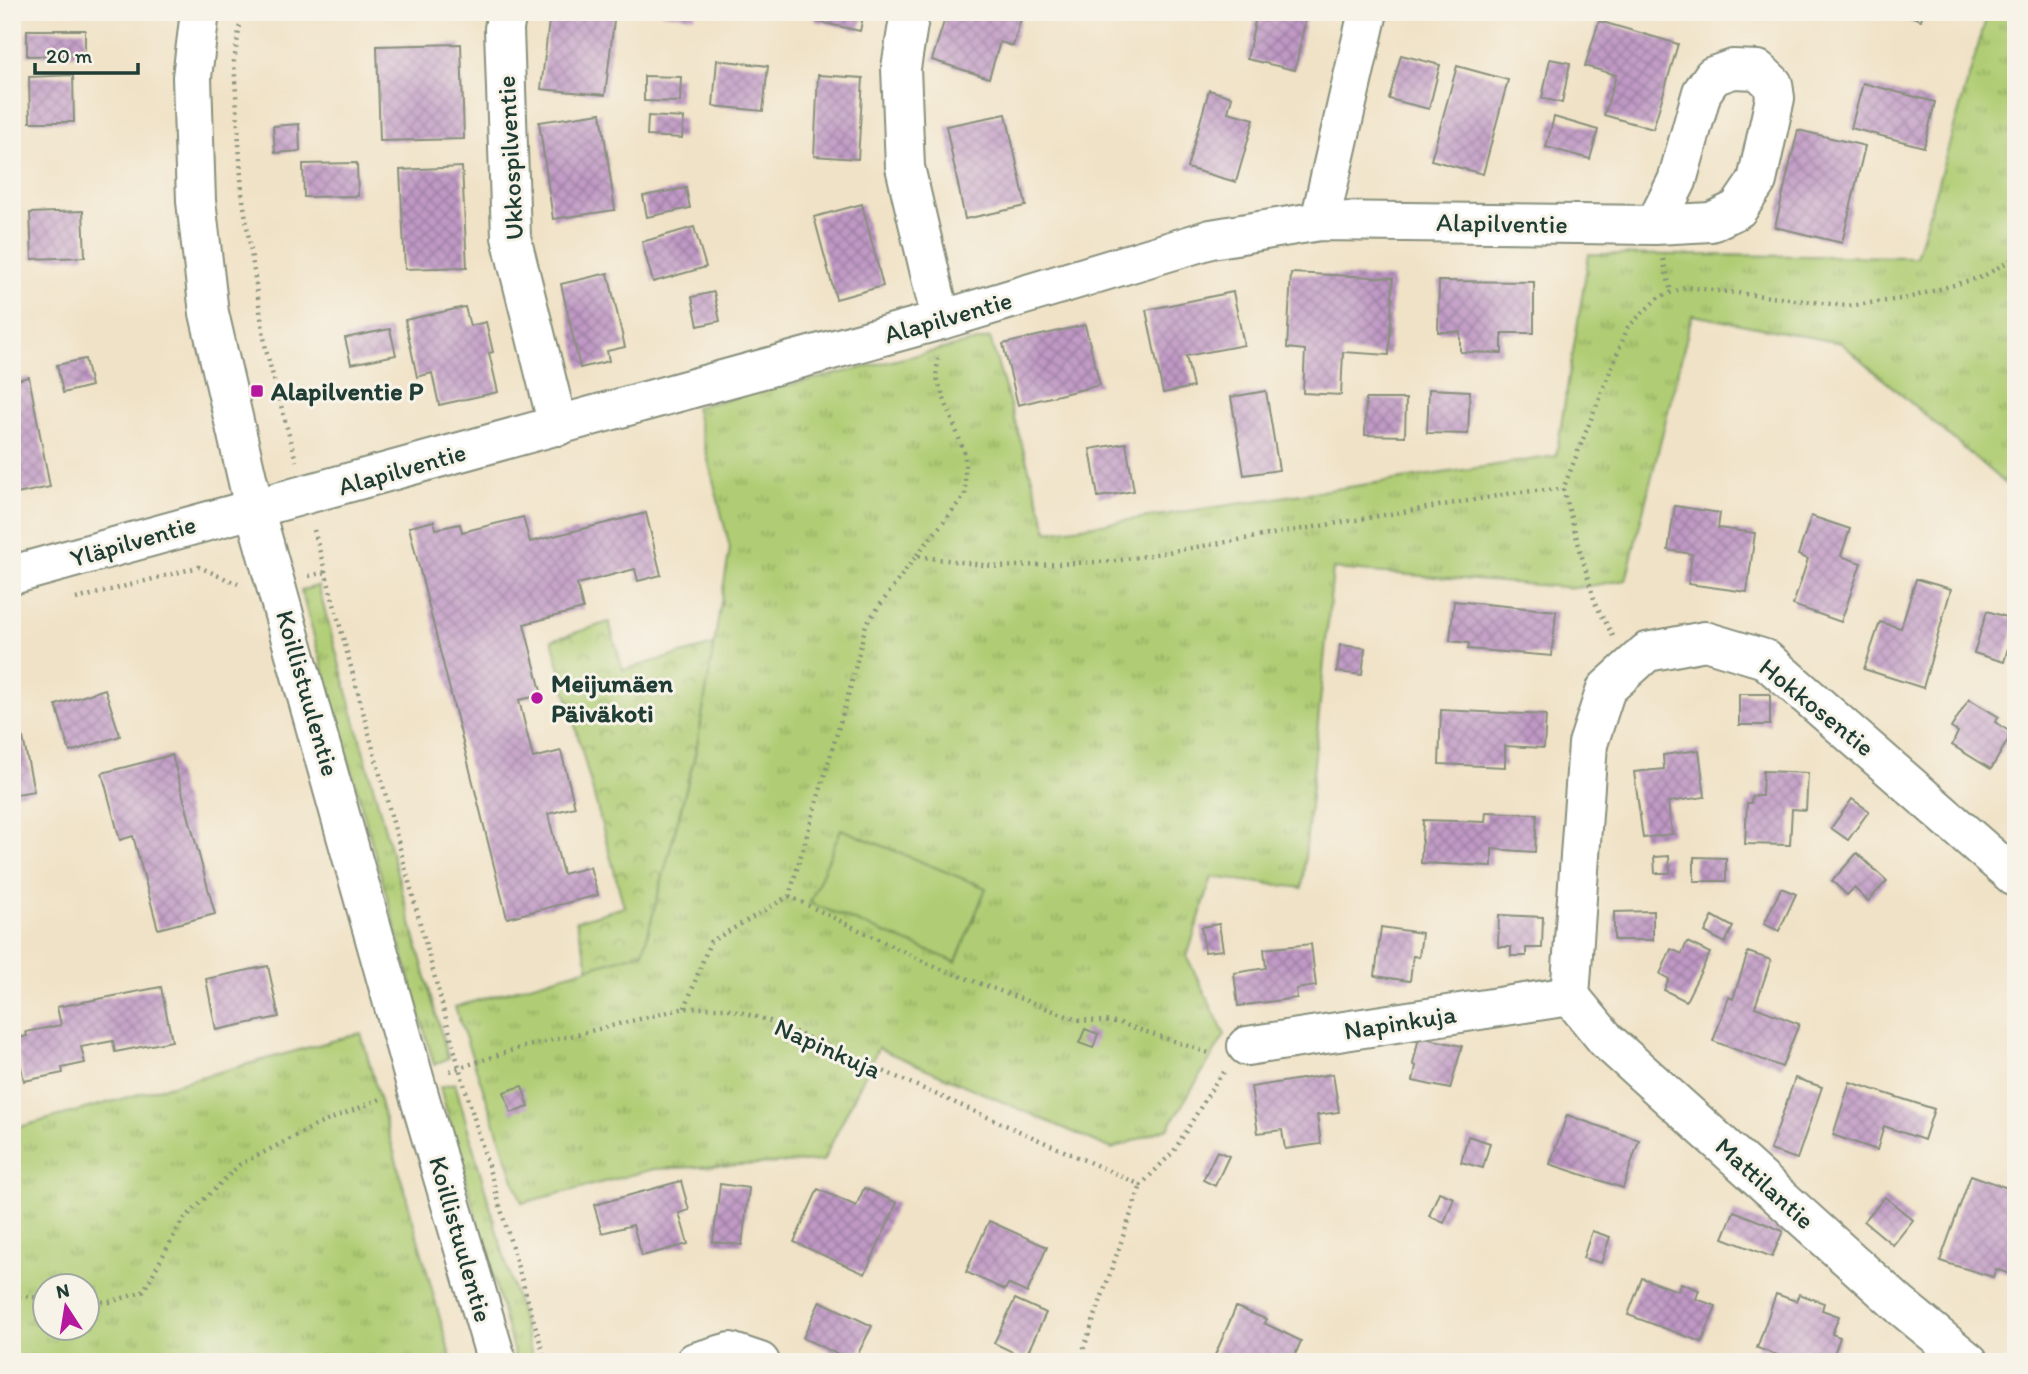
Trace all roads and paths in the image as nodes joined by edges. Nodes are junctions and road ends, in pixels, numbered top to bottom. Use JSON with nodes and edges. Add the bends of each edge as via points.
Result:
{"nodes":[{"id":1,"x":200,"y":12,"type":"edge"},
{"id":2,"x":242,"y":12,"type":"edge"},
{"id":3,"x":507,"y":12,"type":"edge"},
{"id":4,"x":910,"y":12,"type":"edge"},
{"id":5,"x":1368,"y":12,"type":"edge"},
{"id":6,"x":1320,"y":221,"type":"junction"},
{"id":7,"x":1654,"y":225,"type":"dead end"},
{"id":8,"x":2016,"y":257,"type":"edge"},
{"id":9,"x":940,"y":320,"type":"junction"},
{"id":10,"x":558,"y":426,"type":"junction"},
{"id":11,"x":1563,"y":489,"type":"junction"},
{"id":12,"x":305,"y":496,"type":"junction"},
{"id":13,"x":254,"y":508,"type":"junction"},
{"id":14,"x":916,"y":556,"type":"junction"},
{"id":15,"x":326,"y":572,"type":"junction"},
{"id":16,"x":12,"y":575,"type":"edge"},
{"id":17,"x":277,"y":584,"type":"junction"},
{"id":18,"x":66,"y":601,"type":"dead end"},
{"id":19,"x":1630,"y":667,"type":"junction"},
{"id":20,"x":2016,"y":878,"type":"edge"},
{"id":21,"x":789,"y":896,"type":"junction"},
{"id":22,"x":1570,"y":996,"type":"junction"},
{"id":23,"x":685,"y":1008,"type":"junction"},
{"id":24,"x":1241,"y":1054,"type":"junction"},
{"id":25,"x":459,"y":1068,"type":"junction"},
{"id":26,"x":416,"y":1085,"type":"junction"},
{"id":27,"x":1141,"y":1185,"type":"junction"},
{"id":28,"x":12,"y":1296,"type":"edge"},
{"id":29,"x":32,"y":1297,"type":"edge"},
{"id":30,"x":102,"y":1302,"type":"edge"},
{"id":31,"x":497,"y":1362,"type":"edge"},
{"id":32,"x":546,"y":1362,"type":"edge"},
{"id":33,"x":695,"y":1362,"type":"edge"},
{"id":34,"x":760,"y":1362,"type":"edge"},
{"id":35,"x":1079,"y":1362,"type":"edge"},
{"id":36,"x":1969,"y":1362,"type":"edge"}],
"edges":[{"from":1,"to":13,"type":"street","name":"Koillistuulentie","via":[[192,77],[196,201],[209,313]]},
{"from":2,"to":12,"type":"path","via":[[234,61],[242,193],[266,350]]},
{"from":3,"to":10,"type":"street","name":"Ukkospilventie","via":[[511,237]]},
{"from":4,"to":9,"type":"street","via":[[901,68],[905,167]]},
{"from":5,"to":6,"type":"street"},
{"from":6,"to":7,"type":"street","name":"Alapilventie"},
{"from":6,"to":9,"type":"street","name":"Alapilventie","via":[[1211,239]]},
{"from":8,"to":11,"type":"path","via":[[1982,276],[1908,298],[1849,306],[1686,287],[1659,297],[1628,327]]},
{"from":9,"to":10,"type":"street","name":"Alapilventie"},
{"from":9,"to":14,"type":"path","via":[[936,377],[965,454],[965,495]]},
{"from":10,"to":12,"type":"street","name":"Alapilventie"},
{"from":11,"to":14,"type":"path","via":[[1520,492],[1115,561],[999,567]]},
{"from":11,"to":19,"type":"path","via":[[1595,603]]},
{"from":12,"to":13,"type":"street","name":"Alapilventie"},
{"from":12,"to":15,"type":"path"},
{"from":13,"to":16,"type":"street","name":"Yläpilventie"},
{"from":13,"to":17,"type":"street","name":"Koillistuulentie"},
{"from":14,"to":21,"type":"path","via":[[866,624]]},
{"from":15,"to":17,"type":"path"},
{"from":15,"to":25,"type":"path"},
{"from":17,"to":18,"type":"path","via":[[253,592],[199,567]]},
{"from":17,"to":26,"type":"street","name":"Koillistuulentie"},
{"from":19,"to":20,"type":"street","name":"Hokkosentie","via":[[1647,652],[1705,642],[1765,659]]},
{"from":19,"to":22,"type":"street","name":"Hokkosentie","via":[[1606,689],[1588,744]]},
{"from":21,"to":23,"type":"path","via":[[710,942]]},
{"from":21,"to":24,"type":"path","via":[[933,966],[1066,1016],[1117,1022]]},
{"from":22,"to":24,"type":"street","name":"Napinkuja"},
{"from":22,"to":36,"type":"street","name":"Mattilantie","via":[[1607,1041]]},
{"from":23,"to":25,"type":"path","name":"Napinkuja","via":[[516,1049]]},
{"from":23,"to":27,"type":"path","name":"Napinkuja","via":[[726,1008],[770,1021]]},
{"from":24,"to":27,"type":"path","via":[[1214,1085],[1174,1151]]},
{"from":25,"to":26,"type":"path","name":"Napinkuja"},
{"from":25,"to":32,"type":"path"},
{"from":26,"to":30,"type":"path","name":"Napinkuja","via":[[317,1125],[239,1165],[182,1221],[143,1292]]},
{"from":26,"to":31,"type":"street","name":"Koillistuulentie"},
{"from":27,"to":35,"type":"path"},
{"from":28,"to":29,"type":"path"},
{"from":33,"to":34,"type":"street","via":[[730,1352]]}]}
